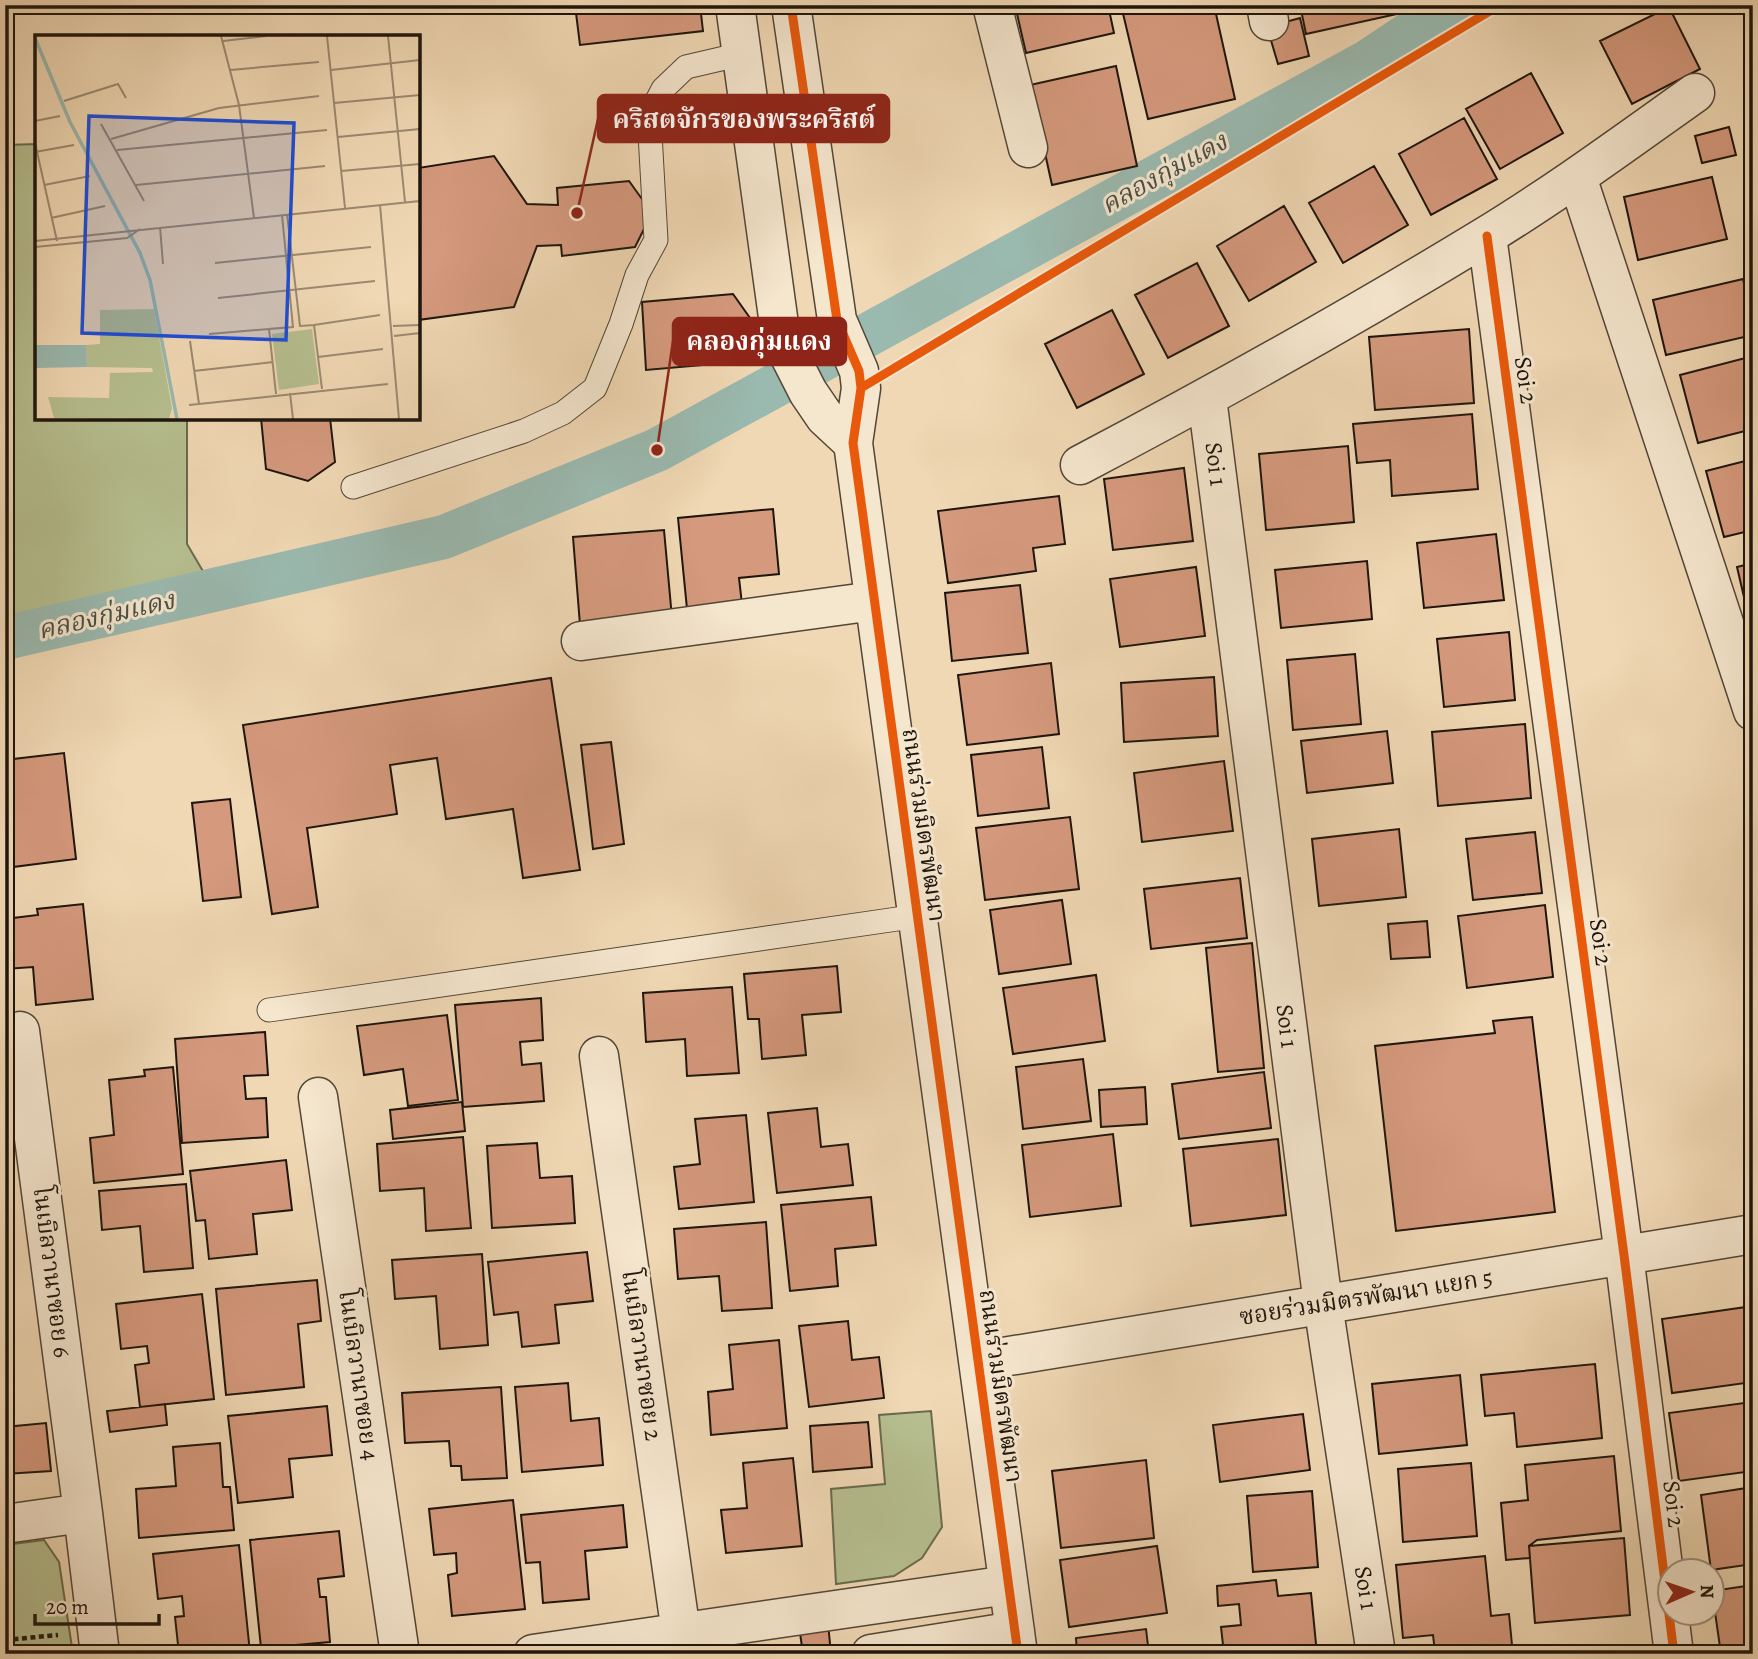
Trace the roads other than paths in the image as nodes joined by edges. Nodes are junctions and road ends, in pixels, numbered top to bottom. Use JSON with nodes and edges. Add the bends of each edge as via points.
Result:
{"nodes":[{"id":1,"x":735,"y":5,"type":"edge"},
{"id":2,"x":791,"y":5,"type":"edge"},
{"id":3,"x":992,"y":5,"type":"edge"},
{"id":4,"x":742,"y":54,"type":"junction"},
{"id":5,"x":1695,"y":93,"type":"dead end"},
{"id":6,"x":1028,"y":148,"type":"dead end"},
{"id":7,"x":1577,"y":177,"type":"junction"},
{"id":8,"x":1487,"y":236,"type":"junction"},
{"id":9,"x":1207,"y":398,"type":"junction"},
{"id":10,"x":853,"y":443,"type":"junction"},
{"id":11,"x":1080,"y":465,"type":"dead end"},
{"id":12,"x":354,"y":486,"type":"dead end"},
{"id":13,"x":874,"y":601,"type":"junction"},
{"id":14,"x":581,"y":641,"type":"dead end"},
{"id":15,"x":1753,"y":711,"type":"edge"},
{"id":16,"x":918,"y":916,"type":"junction"},
{"id":17,"x":270,"y":1010,"type":"dead end"},
{"id":18,"x":20,"y":1031,"type":"dead end"},
{"id":19,"x":599,"y":1056,"type":"dead end"},
{"id":20,"x":318,"y":1097,"type":"dead end"},
{"id":21,"x":1753,"y":1234,"type":"edge"},
{"id":22,"x":1624,"y":1255,"type":"junction"},
{"id":23,"x":1323,"y":1304,"type":"junction"},
{"id":24,"x":979,"y":1361,"type":"junction"},
{"id":25,"x":83,"y":1513,"type":"junction"},
{"id":26,"x":5,"y":1524,"type":"edge"},
{"id":27,"x":1008,"y":1585,"type":"junction"},
{"id":28,"x":99,"y":1642,"type":"edge"},
{"id":29,"x":682,"y":1643,"type":"edge"},
{"id":30,"x":1016,"y":1643,"type":"edge"},
{"id":31,"x":400,"y":1654,"type":"edge"},
{"id":32,"x":533,"y":1654,"type":"edge"},
{"id":33,"x":871,"y":1654,"type":"edge"},
{"id":34,"x":1376,"y":1654,"type":"edge"},
{"id":35,"x":1674,"y":1654,"type":"edge"}],
"edges":[{"from":1,"to":4,"type":"street"},
{"from":2,"to":10,"type":"street","name":"ถนนร่วมมิตรพัฒนา","via":[[837,320],[859,371]]},
{"from":3,"to":6,"type":"street"},
{"from":4,"to":10,"type":"street","via":[[781,339],[807,392]]},
{"from":4,"to":12,"type":"lane","via":[[686,66],[663,89],[649,116],[656,240],[637,275],[594,388],[563,413],[524,431]]},
{"from":5,"to":7,"type":"street"},
{"from":7,"to":8,"type":"street"},
{"from":7,"to":15,"type":"street"},
{"from":8,"to":9,"type":"street"},
{"from":8,"to":22,"type":"street","name":"Soi 2"},
{"from":9,"to":11,"type":"street"},
{"from":9,"to":23,"type":"street","name":"Soi 1"},
{"from":10,"to":13,"type":"street","name":"ถนนร่วมมิตรพัฒนา"},
{"from":13,"to":14,"type":"street"},
{"from":13,"to":16,"type":"street","name":"ถนนร่วมมิตรพัฒนา"},
{"from":16,"to":17,"type":"lane"},
{"from":16,"to":24,"type":"street","name":"ถนนร่วมมิตรพัฒนา"},
{"from":18,"to":25,"type":"street","name":"โนเบิลวานาซอย 6"},
{"from":19,"to":29,"type":"street","name":"โนเบิลวานาซอย 2"},
{"from":20,"to":31,"type":"street","name":"โนเบิลวานาซอย 4"},
{"from":21,"to":22,"type":"street","name":"ซอยร่วมมิตรพัฒนา แยก 5"},
{"from":22,"to":23,"type":"street","name":"ซอยร่วมมิตรพัฒนา แยก 5"},
{"from":22,"to":35,"type":"street","name":"Soi 2"},
{"from":23,"to":24,"type":"street","name":"ซอยร่วมมิตรพัฒนา แยก 5"},
{"from":23,"to":34,"type":"street","name":"Soi 1"},
{"from":24,"to":27,"type":"street","name":"ถนนร่วมมิตรพัฒนา"},
{"from":25,"to":26,"type":"street"},
{"from":25,"to":28,"type":"street","name":"โนเบิลวานาซอย 6"},
{"from":27,"to":29,"type":"street"},
{"from":27,"to":30,"type":"street","name":"ถนนร่วมมิตรพัฒนา"},
{"from":29,"to":32,"type":"street"},
{"from":30,"to":33,"type":"street"}]}
